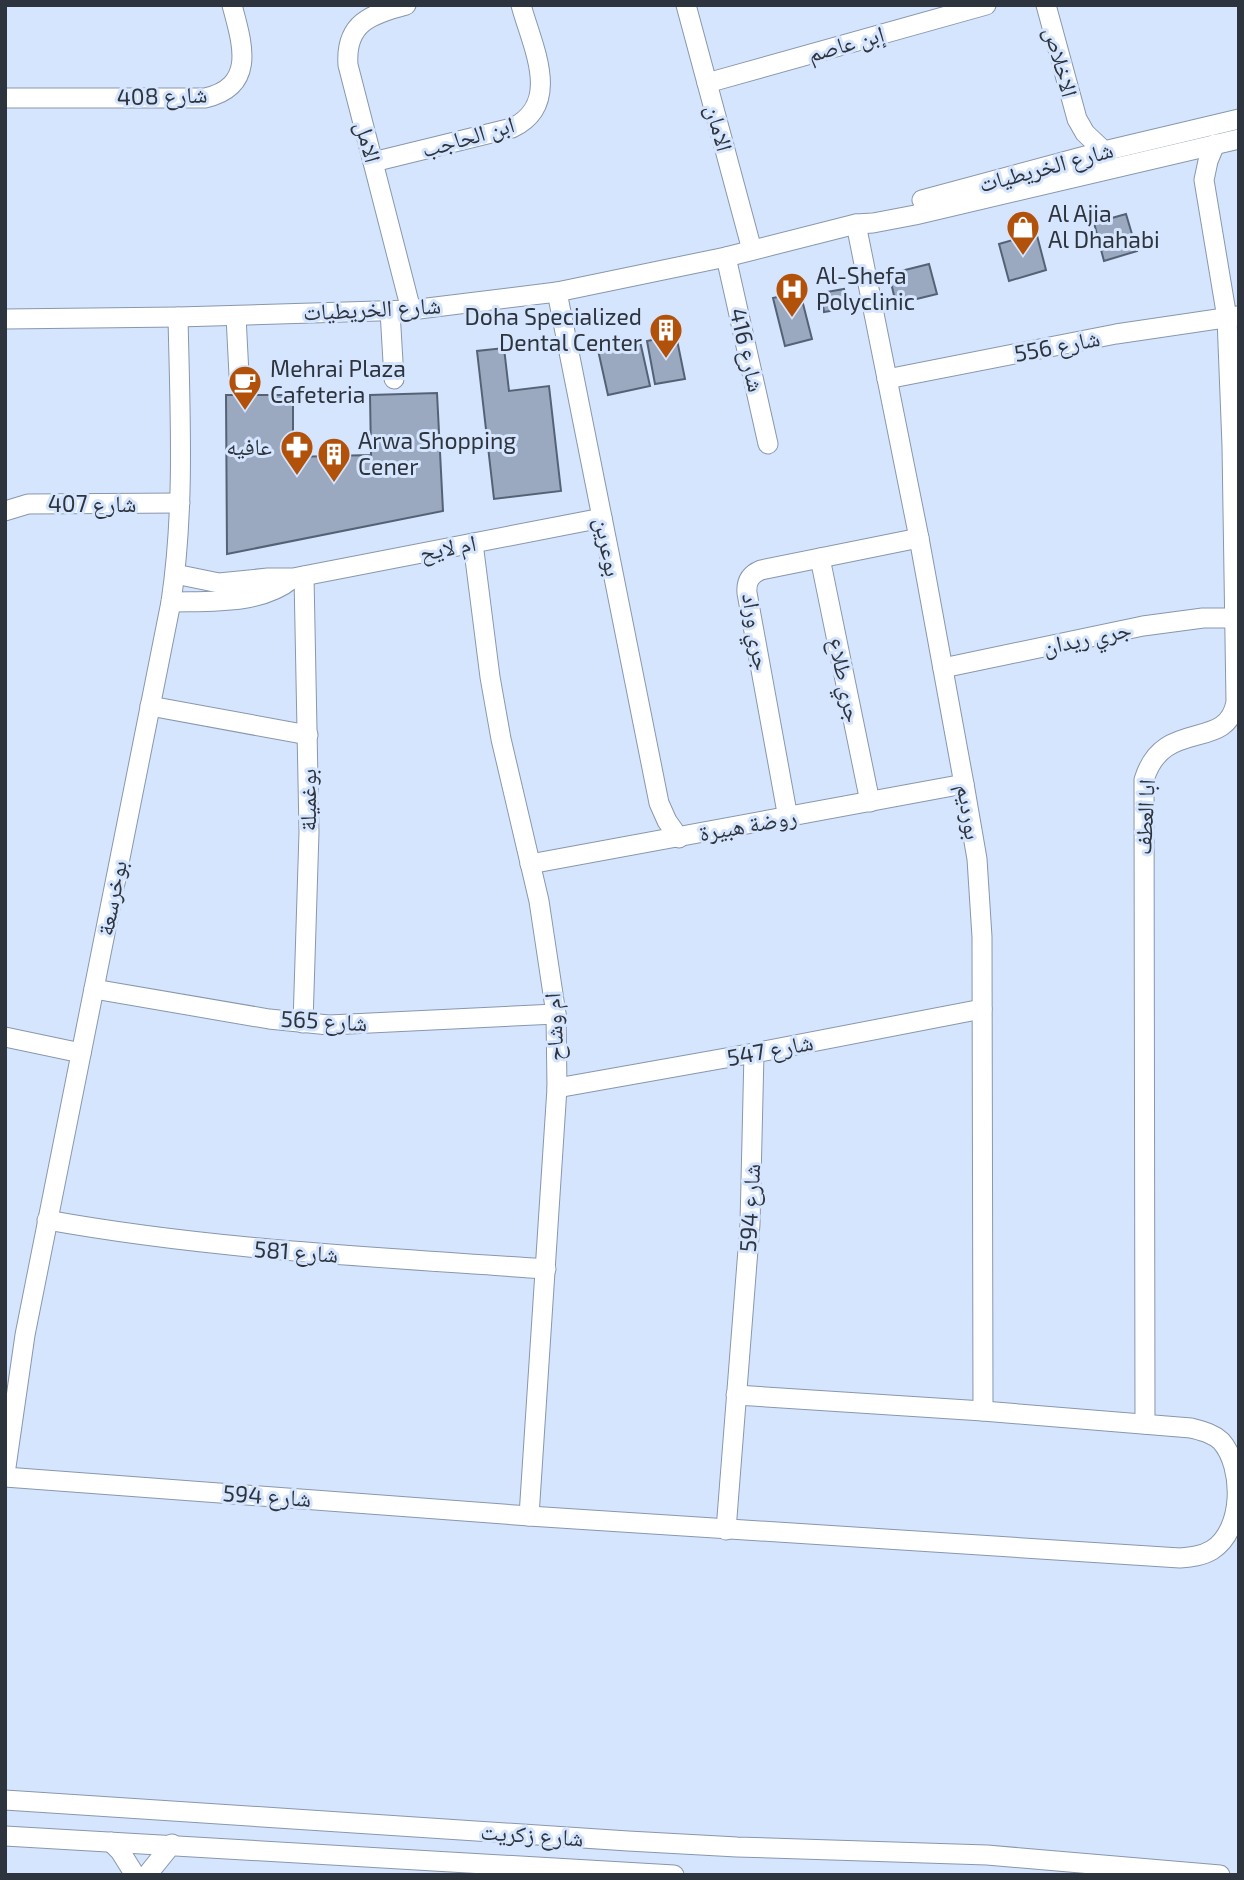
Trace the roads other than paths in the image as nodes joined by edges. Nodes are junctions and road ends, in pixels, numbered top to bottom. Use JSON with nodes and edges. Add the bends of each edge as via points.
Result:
{"nodes":[{"id":1,"x":232,"y":5,"type":"edge"},
{"id":2,"x":406,"y":5,"type":"edge"},
{"id":3,"x":521,"y":5,"type":"edge"},
{"id":4,"x":686,"y":5,"type":"edge"},
{"id":5,"x":986,"y":5,"type":"edge"},
{"id":6,"x":1046,"y":5,"type":"edge"},
{"id":7,"x":707,"y":83,"type":"junction"},
{"id":8,"x":5,"y":98,"type":"edge"},
{"id":9,"x":1077,"y":119,"type":"junction"},
{"id":10,"x":1239,"y":119,"type":"edge"},
{"id":11,"x":1182,"y":132,"type":"junction"},
{"id":12,"x":1239,"y":139,"type":"edge"},
{"id":13,"x":1215,"y":144,"type":"junction"},
{"id":14,"x":1104,"y":151,"type":"junction"},
{"id":15,"x":1180,"y":153,"type":"junction"},
{"id":16,"x":1067,"y":161,"type":"junction"},
{"id":17,"x":373,"y":162,"type":"junction"},
{"id":18,"x":1204,"y":180,"type":"junction"},
{"id":19,"x":856,"y":224,"type":"junction"},
{"id":20,"x":752,"y":250,"type":"junction"},
{"id":21,"x":726,"y":257,"type":"junction"},
{"id":22,"x":557,"y":292,"type":"junction"},
{"id":23,"x":411,"y":310,"type":"junction"},
{"id":24,"x":390,"y":312,"type":"junction"},
{"id":25,"x":236,"y":316,"type":"junction"},
{"id":26,"x":178,"y":317,"type":"junction"},
{"id":27,"x":1233,"y":317,"type":"edge"},
{"id":28,"x":5,"y":319,"type":"edge"},
{"id":29,"x":239,"y":374,"type":"dead end"},
{"id":30,"x":394,"y":379,"type":"dead end"},
{"id":31,"x":887,"y":379,"type":"junction"},
{"id":32,"x":768,"y":444,"type":"dead end"},
{"id":33,"x":1236,"y":446,"type":"edge"},
{"id":34,"x":180,"y":503,"type":"junction"},
{"id":35,"x":5,"y":511,"type":"edge"},
{"id":36,"x":602,"y":518,"type":"junction"},
{"id":37,"x":919,"y":538,"type":"junction"},
{"id":38,"x":473,"y":543,"type":"junction"},
{"id":39,"x":1236,"y":554,"type":"edge"},
{"id":40,"x":820,"y":558,"type":"junction"},
{"id":41,"x":175,"y":574,"type":"junction"},
{"id":42,"x":299,"y":577,"type":"junction"},
{"id":43,"x":171,"y":603,"type":"junction"},
{"id":44,"x":1233,"y":618,"type":"junction"},
{"id":45,"x":943,"y":668,"type":"junction"},
{"id":46,"x":150,"y":706,"type":"junction"},
{"id":47,"x":1233,"y":729,"type":"edge"},
{"id":48,"x":308,"y":735,"type":"junction"},
{"id":49,"x":964,"y":784,"type":"junction"},
{"id":50,"x":870,"y":802,"type":"junction"},
{"id":51,"x":659,"y":803,"type":"junction"},
{"id":52,"x":788,"y":818,"type":"junction"},
{"id":53,"x":679,"y":838,"type":"junction"},
{"id":54,"x":653,"y":842,"type":"junction"},
{"id":55,"x":530,"y":864,"type":"junction"},
{"id":56,"x":94,"y":989,"type":"junction"},
{"id":57,"x":982,"y":1009,"type":"junction"},
{"id":58,"x":556,"y":1014,"type":"junction"},
{"id":59,"x":303,"y":1023,"type":"junction"},
{"id":60,"x":5,"y":1037,"type":"edge"},
{"id":61,"x":81,"y":1053,"type":"junction"},
{"id":62,"x":754,"y":1053,"type":"junction"},
{"id":63,"x":557,"y":1088,"type":"junction"},
{"id":64,"x":47,"y":1220,"type":"junction"},
{"id":65,"x":547,"y":1269,"type":"junction"},
{"id":66,"x":736,"y":1395,"type":"junction"},
{"id":67,"x":983,"y":1410,"type":"junction"},
{"id":68,"x":1145,"y":1424,"type":"junction"},
{"id":69,"x":5,"y":1475,"type":"edge"},
{"id":70,"x":530,"y":1516,"type":"junction"},
{"id":71,"x":726,"y":1530,"type":"junction"},
{"id":72,"x":10,"y":1797,"type":"edge"},
{"id":73,"x":5,"y":1836,"type":"edge"},
{"id":74,"x":111,"y":1842,"type":"junction"},
{"id":75,"x":172,"y":1844,"type":"junction"},
{"id":76,"x":1059,"y":1867,"type":"edge"},
{"id":77,"x":1080,"y":1868,"type":"edge"},
{"id":78,"x":135,"y":1875,"type":"edge"},
{"id":79,"x":147,"y":1875,"type":"edge"},
{"id":80,"x":674,"y":1875,"type":"edge"},
{"id":81,"x":1220,"y":1875,"type":"edge"}],
"edges":[{"from":1,"to":8,"type":"street","name":"شارع 408","via":[[243,49],[242,66],[228,88],[213,96]]},
{"from":2,"to":17,"type":"street","name":"الامل","via":[[367,19],[349,44],[348,65]]},
{"from":3,"to":17,"type":"street","name":"ابن الحاجب","via":[[542,83],[537,107],[526,120],[512,128]]},
{"from":4,"to":7,"type":"street","name":"الامان"},
{"from":5,"to":7,"type":"street","name":"إبن عاصم"},
{"from":6,"to":9,"type":"street","name":"الاخلاص"},
{"from":7,"to":20,"type":"street","name":"الامان"},
{"from":9,"to":14,"type":"street","name":"الاخلاص"},
{"from":9,"to":16,"type":"street","name":"الاخلاص"},
{"from":10,"to":11,"type":"street","name":"شارع الخريطيات"},
{"from":11,"to":14,"type":"street","name":"شارع الخريطيات"},
{"from":11,"to":15,"type":"street"},
{"from":12,"to":13,"type":"street","name":"شارع الخريطيات"},
{"from":13,"to":15,"type":"street","name":"شارع الخريطيات"},
{"from":13,"to":18,"type":"street"},
{"from":14,"to":16,"type":"street","name":"شارع الخريطيات"},
{"from":15,"to":18,"type":"street"},
{"from":15,"to":19,"type":"street","name":"شارع الخريطيات","via":[[915,215]]},
{"from":16,"to":19,"type":"street","name":"شارع الخريطيات","via":[[912,203]]},
{"from":17,"to":23,"type":"street","name":"الامل"},
{"from":18,"to":27,"type":"street","name":"ابا العطف"},
{"from":19,"to":20,"type":"street","name":"شارع الخريطيات"},
{"from":19,"to":31,"type":"street","name":"بورديم"},
{"from":20,"to":21,"type":"street","name":"شارع الخريطيات"},
{"from":21,"to":22,"type":"street","name":"شارع الخريطيات"},
{"from":21,"to":32,"type":"street","name":"شارع 416"},
{"from":22,"to":23,"type":"street","name":"شارع الخريطيات"},
{"from":22,"to":36,"type":"street","name":"بوعرين"},
{"from":23,"to":24,"type":"street","name":"شارع الخريطيات"},
{"from":24,"to":25,"type":"street","name":"شارع الخريطيات"},
{"from":24,"to":30,"type":"street"},
{"from":25,"to":26,"type":"street","name":"شارع الخريطيات"},
{"from":25,"to":29,"type":"street"},
{"from":26,"to":28,"type":"street","name":"شارع الخريطيات"},
{"from":26,"to":34,"type":"street","name":"بوخرسعة"},
{"from":27,"to":31,"type":"street","name":"شارع 556","via":[[1116,334]]},
{"from":27,"to":33,"type":"street","name":"ابا العطف"},
{"from":31,"to":37,"type":"street","name":"بورديم"},
{"from":33,"to":39,"type":"street","name":"ابا العطف"},
{"from":34,"to":35,"type":"street","name":"شارع 407","via":[[28,504]]},
{"from":34,"to":41,"type":"street","name":"بوخرسعة"},
{"from":36,"to":38,"type":"street","name":"ام لايح"},
{"from":36,"to":51,"type":"street","name":"بوعرين"},
{"from":37,"to":40,"type":"street","name":"جري وراد"},
{"from":37,"to":45,"type":"street","name":"بورديم"},
{"from":38,"to":42,"type":"street","name":"ام لايح"},
{"from":38,"to":55,"type":"street","name":"ام وشاح","via":[[490,677]]},
{"from":39,"to":44,"type":"street","name":"ابا العطف"},
{"from":40,"to":50,"type":"street","name":"جري طلاع"},
{"from":40,"to":52,"type":"street","name":"جري وراد","via":[[761,570],[751,576],[747,587]]},
{"from":41,"to":42,"type":"street","name":"ام لايح","via":[[219,583]]},
{"from":41,"to":43,"type":"street","name":"بوخرسعة"},
{"from":42,"to":43,"type":"street","name":"ام لايح","via":[[277,589],[239,599]]},
{"from":42,"to":48,"type":"street","name":"بوغميلة"},
{"from":43,"to":46,"type":"street","name":"بوخرسعة"},
{"from":44,"to":45,"type":"street","name":"جري ريدان","via":[[1152,624]]},
{"from":44,"to":47,"type":"street","name":"ابا العطف"},
{"from":45,"to":49,"type":"street","name":"بورديم"},
{"from":46,"to":48,"type":"street"},
{"from":46,"to":56,"type":"street","name":"بوخرسعة"},
{"from":47,"to":68,"type":"street","name":"ابا العطف","via":[[1170,744],[1153,759],[1144,779]]},
{"from":48,"to":59,"type":"street","name":"بوغميلة"},
{"from":49,"to":50,"type":"street","name":"روضة هبيرة"},
{"from":49,"to":57,"type":"street","name":"بورديم","via":[[980,898]]},
{"from":50,"to":52,"type":"street","name":"روضة هبيرة"},
{"from":51,"to":53,"type":"street","name":"بوعرين"},
{"from":51,"to":54,"type":"street","name":"بوعرين"},
{"from":52,"to":53,"type":"street","name":"روضة هبيرة"},
{"from":53,"to":54,"type":"street","name":"روضة هبيرة"},
{"from":54,"to":55,"type":"street","name":"روضة هبيرة"},
{"from":55,"to":58,"type":"street","name":"ام وشاح"},
{"from":56,"to":59,"type":"street","name":"شارع 565"},
{"from":56,"to":61,"type":"street","name":"بوخرسعة"},
{"from":57,"to":62,"type":"street","name":"شارع 547"},
{"from":57,"to":67,"type":"street","name":"بورديم"},
{"from":58,"to":59,"type":"street","name":"شارع 565","via":[[355,1025]]},
{"from":58,"to":63,"type":"street","name":"ام وشاح"},
{"from":60,"to":61,"type":"street"},
{"from":61,"to":64,"type":"street","name":"بوخرسعة"},
{"from":62,"to":63,"type":"street","name":"شارع 547"},
{"from":62,"to":66,"type":"street","name":"شارع 594","via":[[750,1224]]},
{"from":63,"to":65,"type":"street","name":"ام وشاح"},
{"from":64,"to":65,"type":"street","name":"شارع 581","via":[[172,1241]]},
{"from":64,"to":69,"type":"street","name":"بوخرسعة","via":[[14,1397]]},
{"from":65,"to":70,"type":"street","name":"ام وشاح"},
{"from":66,"to":67,"type":"street","name":"شارع 594"},
{"from":66,"to":71,"type":"street","name":"شارع 594"},
{"from":67,"to":68,"type":"street","name":"شارع 594"},
{"from":68,"to":71,"type":"street","name":"شارع 594","via":[[1206,1432],[1231,1453],[1237,1468],[1236,1510],[1224,1540],[1211,1550],[1180,1558]]},
{"from":69,"to":70,"type":"street","name":"شارع 594"},
{"from":70,"to":71,"type":"street","name":"شارع 594"},
{"from":72,"to":76,"type":"street","name":"شارع زكريت","via":[[655,1843],[987,1855]]},
{"from":73,"to":74,"type":"street","name":"شارع زكريت"},
{"from":74,"to":75,"type":"street","name":"شارع زكريت"},
{"from":74,"to":78,"type":"street"},
{"from":75,"to":79,"type":"street"},
{"from":75,"to":80,"type":"street","name":"شارع زكريت"},
{"from":76,"to":77,"type":"street","name":"شارع زكريت"},
{"from":77,"to":81,"type":"street","name":"شارع زكريت"}]}
